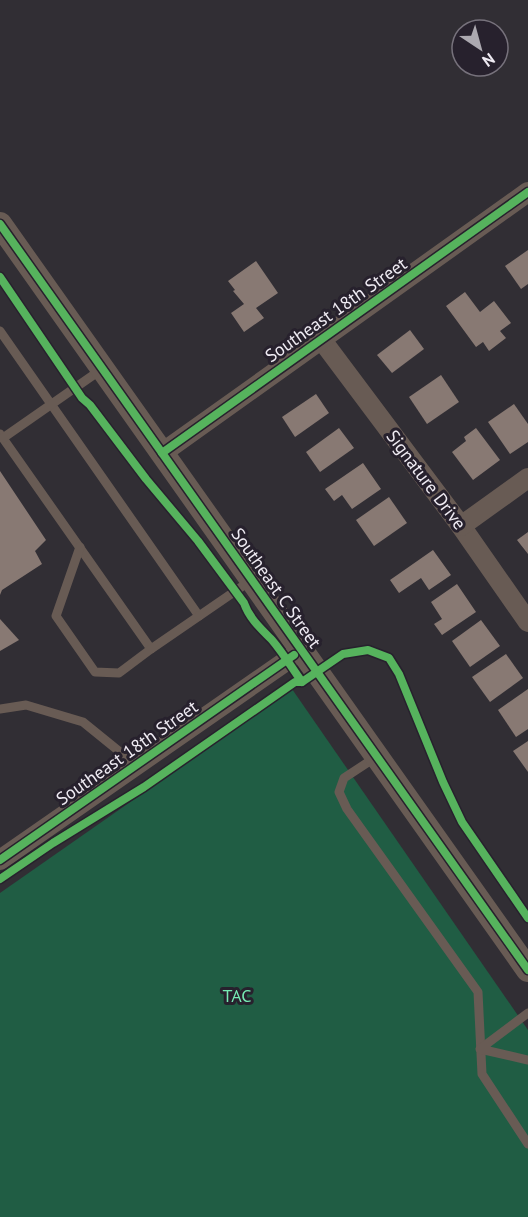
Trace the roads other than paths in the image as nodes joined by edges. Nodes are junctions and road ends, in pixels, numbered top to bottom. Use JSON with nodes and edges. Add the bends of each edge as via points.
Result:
{"nodes":[{"id":1,"x":528,"y":192,"type":"edge"},
{"id":2,"x":3,"y":234,"type":"edge"},
{"id":3,"x":0,"y":331,"type":"edge"},
{"id":4,"x":321,"y":339,"type":"junction"},
{"id":5,"x":102,"y":369,"type":"junction"},
{"id":6,"x":51,"y":405,"type":"junction"},
{"id":7,"x":2,"y":436,"type":"edge"},
{"id":8,"x":162,"y":453,"type":"junction"},
{"id":9,"x":528,"y":478,"type":"edge"},
{"id":10,"x":461,"y":526,"type":"junction"},
{"id":11,"x":80,"y":547,"type":"junction"},
{"id":12,"x":252,"y":580,"type":"junction"},
{"id":13,"x":199,"y":616,"type":"junction"},
{"id":14,"x":528,"y":622,"type":"edge"},
{"id":15,"x":151,"y":649,"type":"junction"},
{"id":16,"x":302,"y":650,"type":"junction"},
{"id":17,"x":0,"y":709,"type":"edge"},
{"id":18,"x":377,"y":757,"type":"junction"},
{"id":19,"x":136,"y":765,"type":"junction"},
{"id":20,"x":0,"y":860,"type":"edge"},
{"id":21,"x":528,"y":970,"type":"edge"},
{"id":22,"x":528,"y":1013,"type":"edge"},
{"id":23,"x":480,"y":1049,"type":"junction"},
{"id":24,"x":528,"y":1060,"type":"edge"},
{"id":25,"x":528,"y":1144,"type":"edge"}],
"edges":[{"from":1,"to":4,"type":"street","name":"Southeast 18th Street"},
{"from":2,"to":5,"type":"street","name":"Southeast C Street"},
{"from":3,"to":6,"type":"lane"},
{"from":4,"to":8,"type":"street","name":"Southeast 18th Street"},
{"from":4,"to":10,"type":"street","name":"Signature Drive"},
{"from":5,"to":6,"type":"lane"},
{"from":5,"to":8,"type":"street","name":"Southeast C Street"},
{"from":6,"to":7,"type":"lane"},
{"from":6,"to":13,"type":"lane"},
{"from":7,"to":11,"type":"lane"},
{"from":8,"to":12,"type":"street","name":"Southeast C Street"},
{"from":9,"to":10,"type":"street"},
{"from":10,"to":14,"type":"street","name":"Signature Drive"},
{"from":11,"to":15,"type":"lane"},
{"from":11,"to":15,"type":"lane","via":[[56,616],[95,672],[119,673]]},
{"from":12,"to":13,"type":"lane"},
{"from":12,"to":16,"type":"street","name":"Southeast C Street"},
{"from":13,"to":15,"type":"lane"},
{"from":16,"to":18,"type":"street","name":"Southeast C Street"},
{"from":16,"to":19,"type":"street","name":"Southeast 18th Street"},
{"from":17,"to":19,"type":"lane","via":[[26,705],[83,722]]},
{"from":18,"to":21,"type":"street","name":"Southeast C Street"},
{"from":18,"to":23,"type":"lane","via":[[344,778],[339,792],[347,810],[478,992]]},
{"from":19,"to":20,"type":"street","name":"Southeast 18th Street"},
{"from":22,"to":23,"type":"lane"},
{"from":23,"to":24,"type":"lane"},
{"from":23,"to":25,"type":"lane","via":[[482,1074]]}]}
